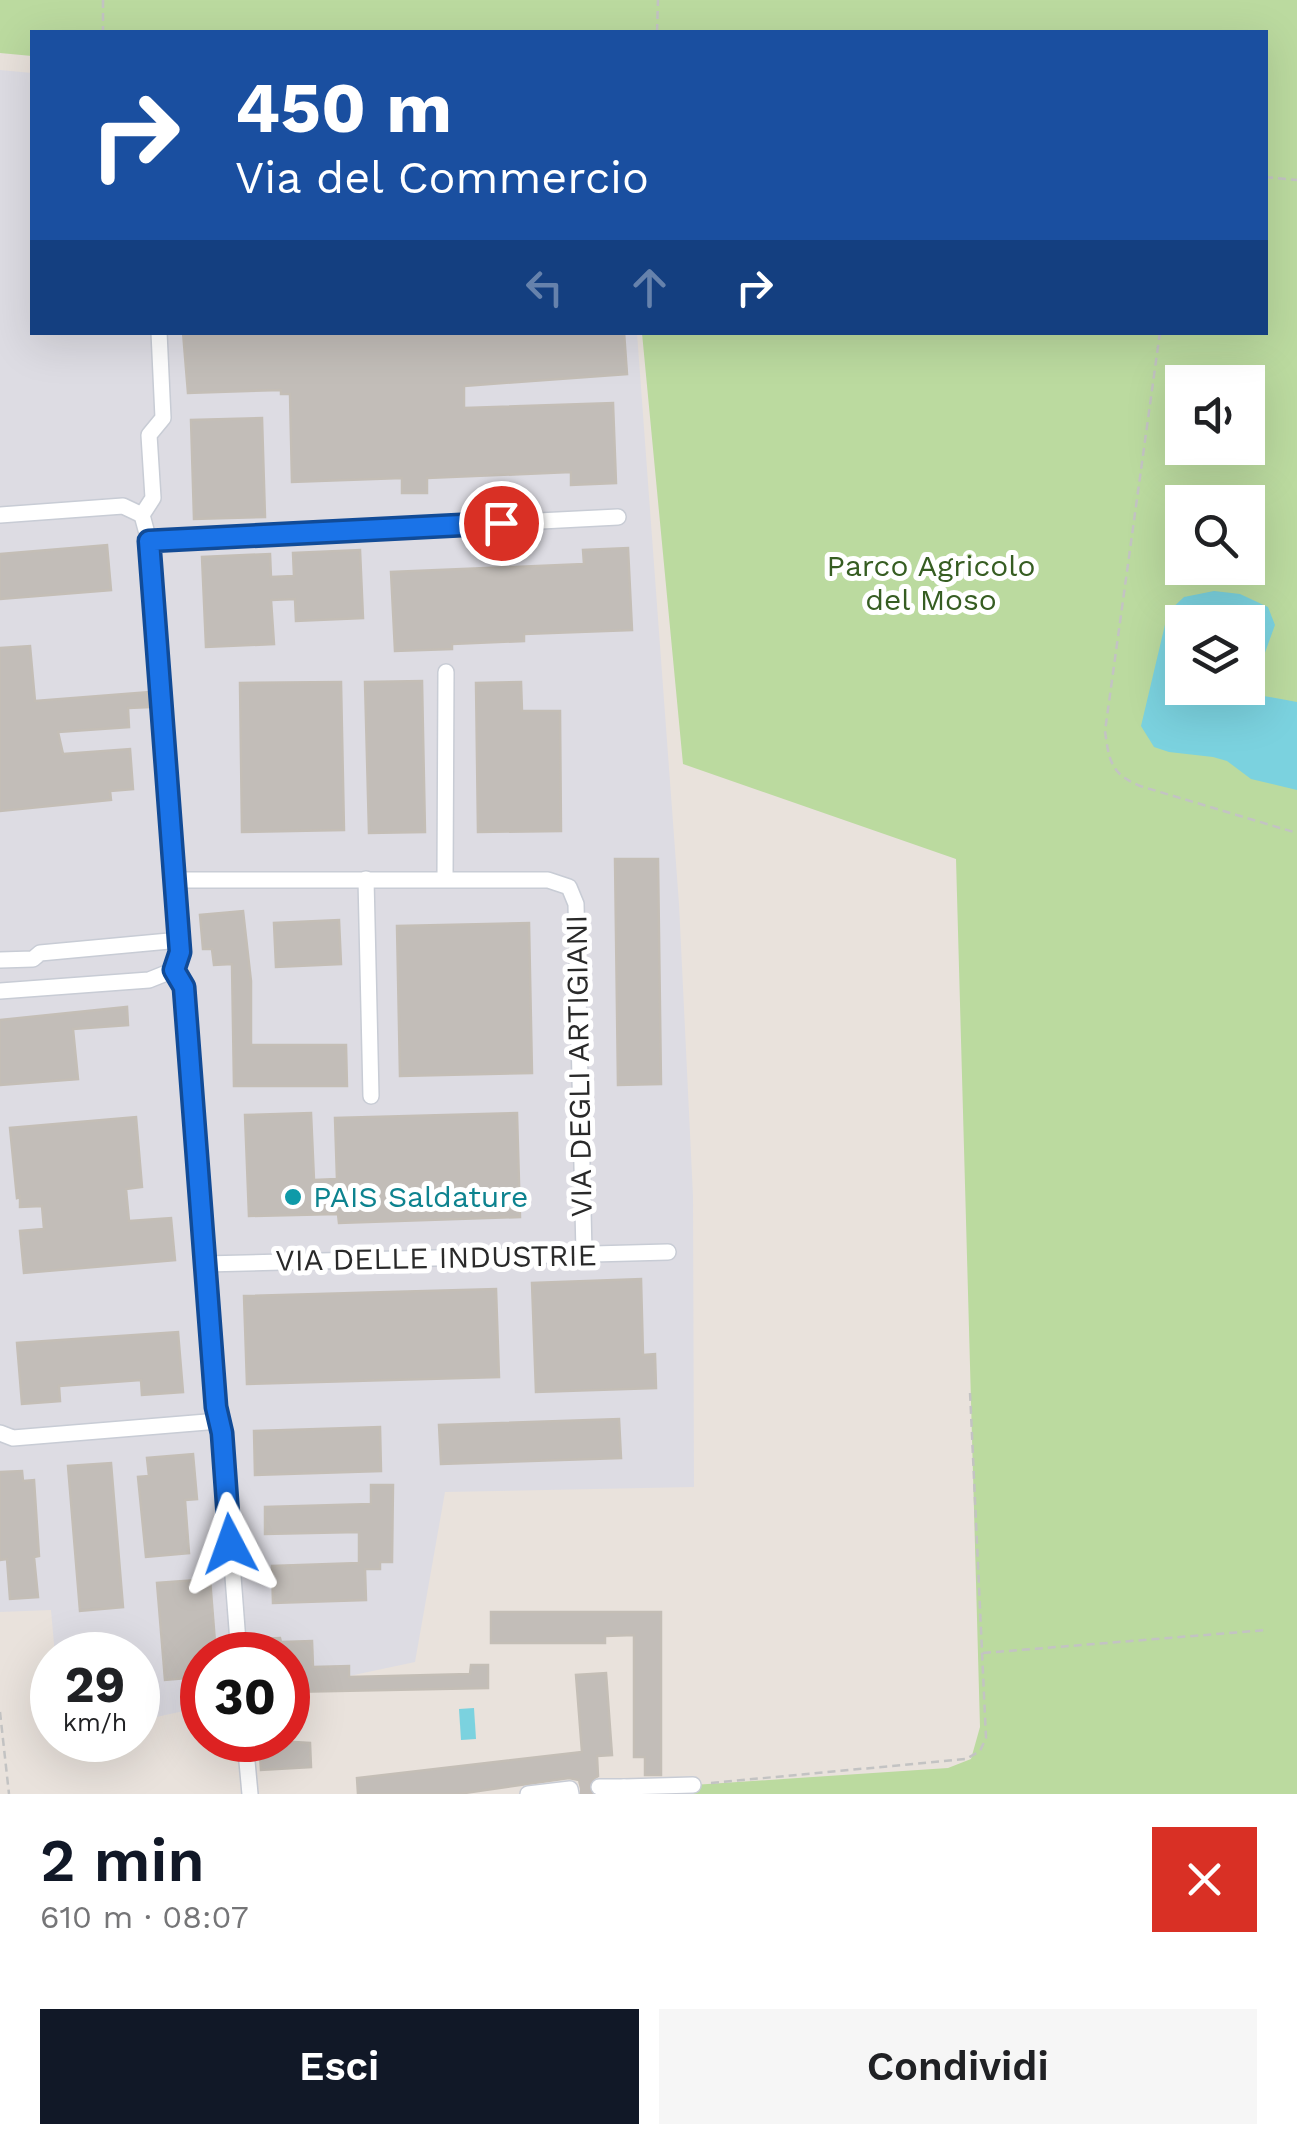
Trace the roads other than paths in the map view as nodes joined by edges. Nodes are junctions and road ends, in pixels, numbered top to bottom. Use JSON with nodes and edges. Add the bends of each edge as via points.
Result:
{"nodes":[{"id":1,"x":159,"y":335,"type":"edge"},
{"id":2,"x":0,"y":515,"type":"edge"},
{"id":3,"x":142,"y":515,"type":"junction"},
{"id":4,"x":618,"y":517,"type":"dead end"},
{"id":5,"x":149,"y":541,"type":"junction"},
{"id":6,"x":446,"y":672,"type":"dead end"},
{"id":7,"x":366,"y":879,"type":"junction"},
{"id":8,"x":445,"y":879,"type":"junction"},
{"id":9,"x":176,"y":880,"type":"junction"},
{"id":10,"x":180,"y":940,"type":"junction"},
{"id":11,"x":32,"y":959,"type":"junction"},
{"id":12,"x":0,"y":960,"type":"edge"},
{"id":13,"x":174,"y":970,"type":"junction"},
{"id":14,"x":34,"y":988,"type":"junction"},
{"id":15,"x":0,"y":991,"type":"edge"},
{"id":16,"x":371,"y":1096,"type":"dead end"},
{"id":17,"x":668,"y":1252,"type":"dead end"},
{"id":18,"x":584,"y":1253,"type":"junction"},
{"id":19,"x":204,"y":1264,"type":"junction"},
{"id":20,"x":219,"y":1421,"type":"junction"},
{"id":21,"x":0,"y":1433,"type":"edge"},
{"id":22,"x":237,"y":1632,"type":"edge"},
{"id":23,"x":247,"y":1762,"type":"edge"},
{"id":24,"x":693,"y":1785,"type":"road end"},
{"id":25,"x":599,"y":1787,"type":"dead end"},
{"id":26,"x":574,"y":1790,"type":"edge"},
{"id":27,"x":624,"y":1790,"type":"edge"},
{"id":28,"x":250,"y":1794,"type":"edge"},
{"id":29,"x":528,"y":1794,"type":"edge"}],
"edges":[{"from":1,"to":3,"type":"street","via":[[164,418],[149,435],[154,498]]},
{"from":2,"to":3,"type":"street","via":[[123,506]]},
{"from":3,"to":5,"type":"street"},
{"from":4,"to":5,"type":"street"},
{"from":5,"to":9,"type":"street"},
{"from":6,"to":8,"type":"street"},
{"from":7,"to":8,"type":"street","name":"VIA DEGLI ARTIGIANI"},
{"from":7,"to":9,"type":"street","name":"VIA DEGLI ARTIGIANI"},
{"from":7,"to":16,"type":"street"},
{"from":8,"to":18,"type":"street","name":"VIA DEGLI ARTIGIANI","via":[[548,880],[569,887],[574,896]]},
{"from":9,"to":10,"type":"street"},
{"from":10,"to":11,"type":"street"},
{"from":10,"to":13,"type":"street"},
{"from":11,"to":12,"type":"street"},
{"from":11,"to":14,"type":"street"},
{"from":13,"to":14,"type":"street","via":[[149,980]]},
{"from":13,"to":19,"type":"street","via":[[184,987]]},
{"from":14,"to":15,"type":"street"},
{"from":17,"to":18,"type":"street","name":"VIA DELLE INDUSTRIE"},
{"from":18,"to":19,"type":"street","name":"VIA DELLE INDUSTRIE"},
{"from":19,"to":20,"type":"street"},
{"from":20,"to":21,"type":"street","via":[[13,1438]]},
{"from":20,"to":22,"type":"street"},
{"from":23,"to":28,"type":"street"},
{"from":24,"to":27,"type":"street"},
{"from":25,"to":27,"type":"street"},
{"from":26,"to":29,"type":"street"}]}
